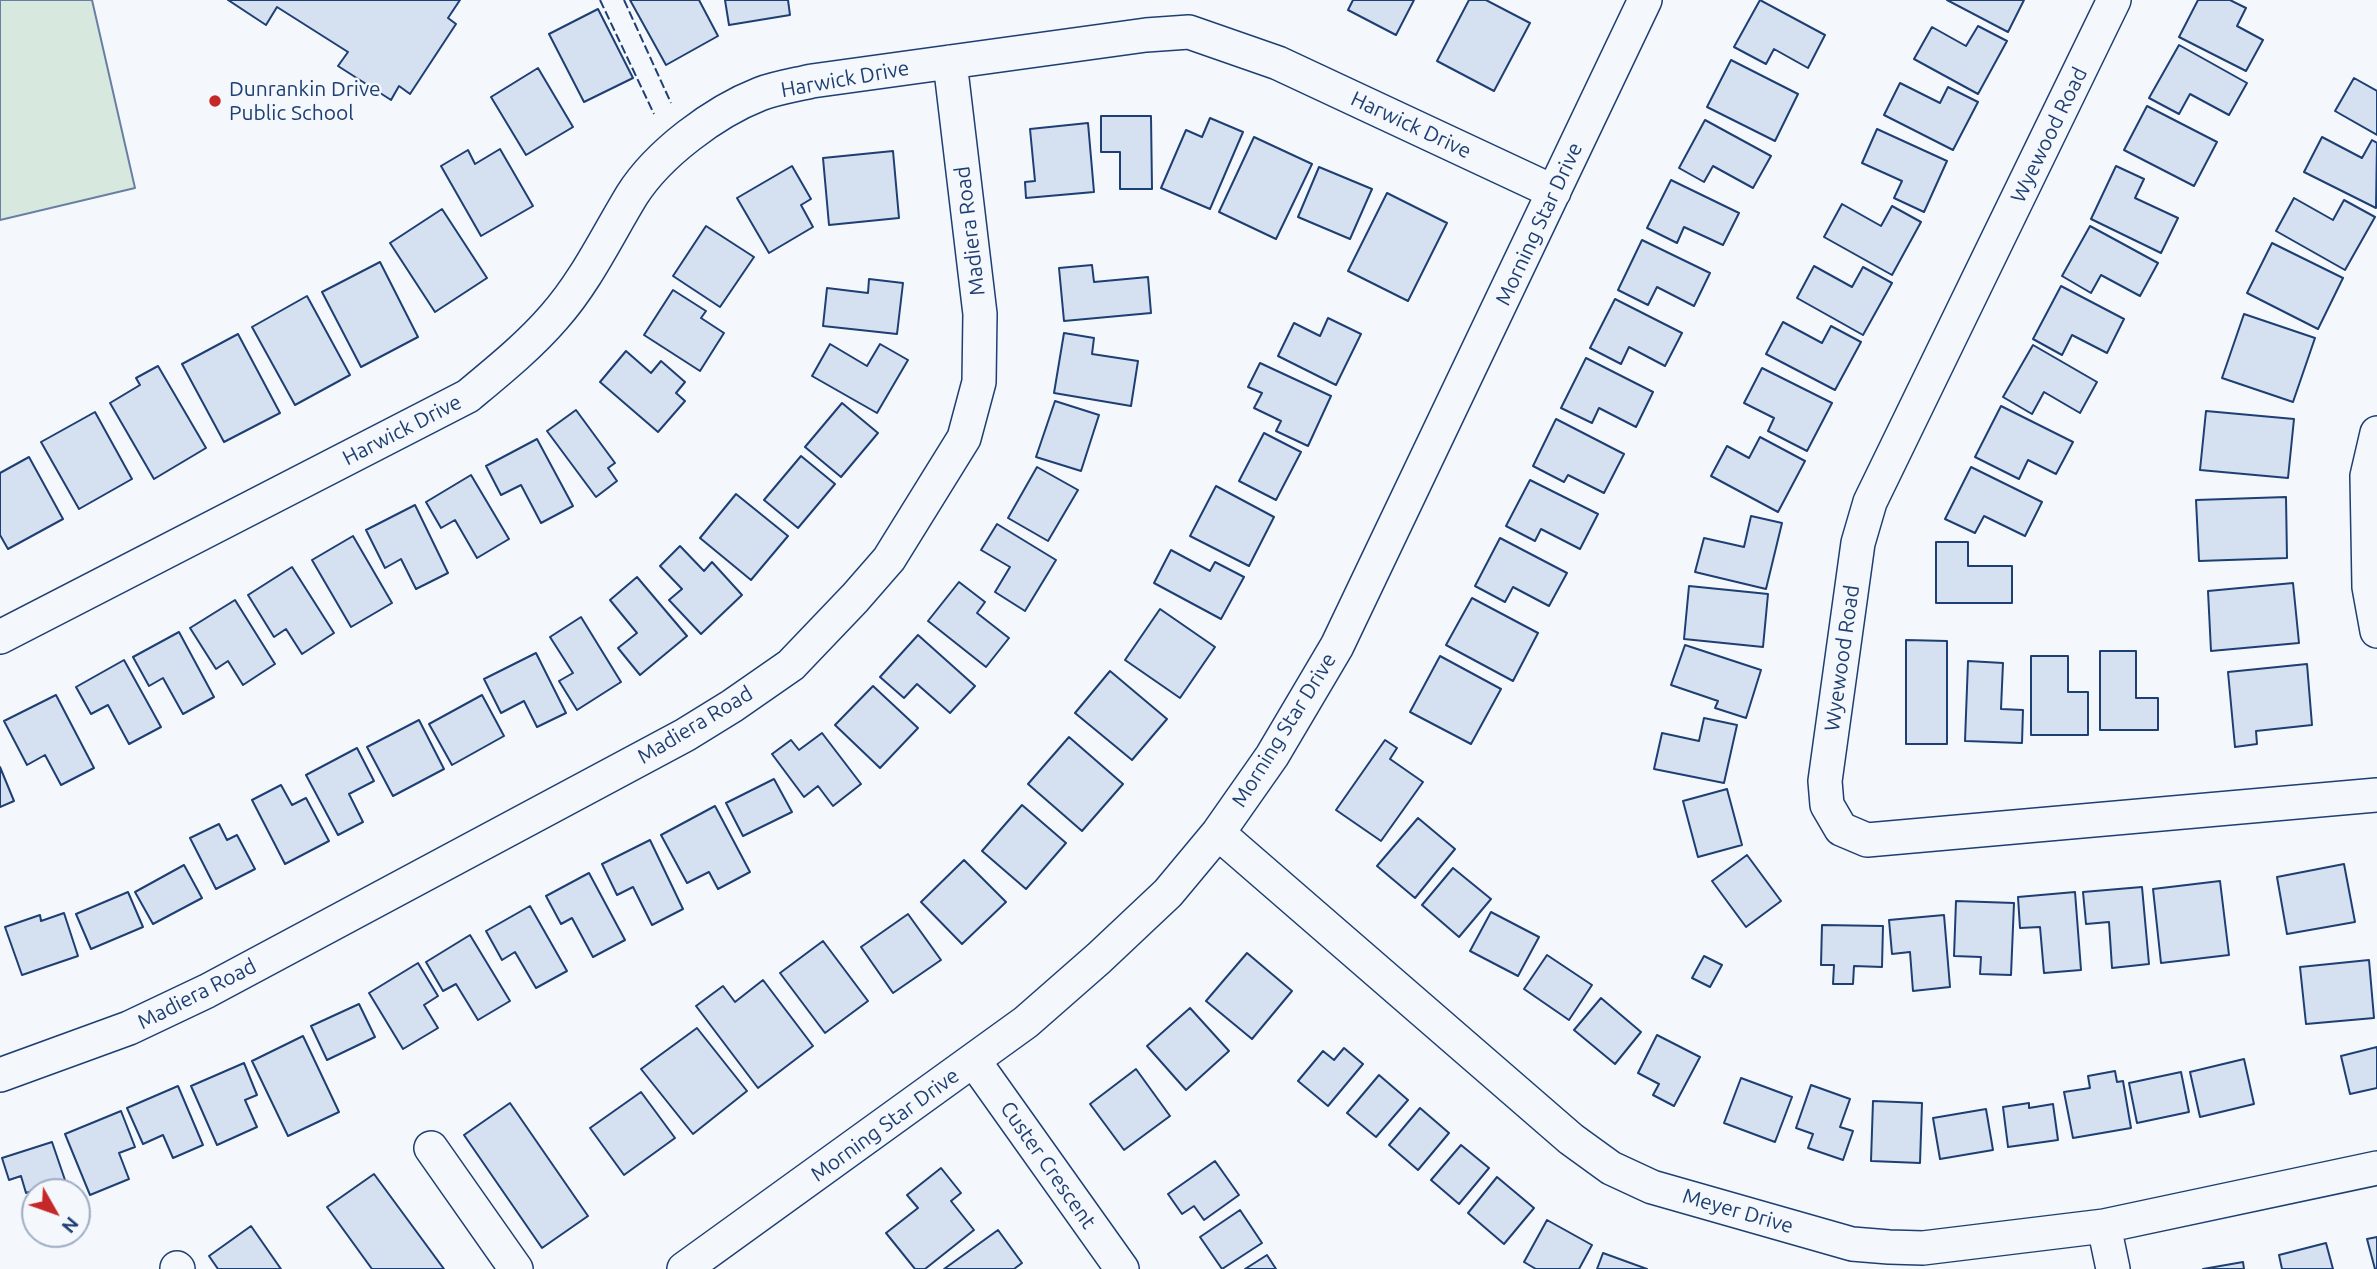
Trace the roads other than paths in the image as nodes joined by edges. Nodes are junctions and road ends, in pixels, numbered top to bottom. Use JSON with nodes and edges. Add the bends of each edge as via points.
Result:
{"nodes":[{"id":1,"x":1645,"y":0,"type":"edge"},
{"id":2,"x":2114,"y":0,"type":"edge"},
{"id":3,"x":950,"y":62,"type":"junction"},
{"id":4,"x":1554,"y":192,"type":"junction"},
{"id":5,"x":2377,"y":433,"type":"edge"},
{"id":6,"x":2377,"y":631,"type":"edge"},
{"id":7,"x":0,"y":637,"type":"edge"},
{"id":8,"x":2377,"y":794,"type":"edge"},
{"id":9,"x":1218,"y":833,"type":"junction"},
{"id":10,"x":974,"y":1061,"type":"junction"},
{"id":11,"x":0,"y":1075,"type":"edge"},
{"id":12,"x":431,"y":1148,"type":"dead end"},
{"id":13,"x":2377,"y":1168,"type":"edge"},
{"id":14,"x":2104,"y":1226,"type":"junction"},
{"id":15,"x":516,"y":1269,"type":"edge"},
{"id":16,"x":684,"y":1269,"type":"edge"},
{"id":17,"x":1122,"y":1269,"type":"edge"},
{"id":18,"x":2113,"y":1269,"type":"edge"}],
"edges":[{"from":1,"to":4,"type":"street","name":"Morning Star Drive"},
{"from":2,"to":8,"type":"street","name":"Wyewood Road","via":[[1870,502],[1856,556],[1825,781],[1827,805],[1841,829],[1867,840]]},
{"from":3,"to":4,"type":"street","name":"Harwick Drive","via":[[1189,32],[1278,63]]},
{"from":3,"to":7,"type":"street","name":"Harwick Drive","via":[[812,81],[760,94],[706,122],[665,156],[634,192],[555,316],[468,396]]},
{"from":3,"to":11,"type":"street","name":"Madiera Road","via":[[980,314],[979,382],[964,439],[889,559],[855,598],[791,665],[685,734],[207,991],[129,1028]]},
{"from":4,"to":9,"type":"street","name":"Morning Star Drive","via":[[1337,646],[1301,711]]},
{"from":5,"to":6,"type":"street","via":[[2367,475],[2369,587]]},
{"from":9,"to":10,"type":"street","name":"Morning Star Drive","via":[[1168,892],[1099,958]]},
{"from":9,"to":14,"type":"street","name":"Meyer Drive","via":[[1572,1139],[1611,1168],[1642,1182],[1852,1244],[1923,1248]]},
{"from":10,"to":16,"type":"street","name":"Morning Star Drive"},
{"from":10,"to":17,"type":"street","name":"Custer Crescent"},
{"from":12,"to":15,"type":"street"},
{"from":13,"to":14,"type":"street","name":"Meyer Drive"},
{"from":14,"to":18,"type":"street"}]}
